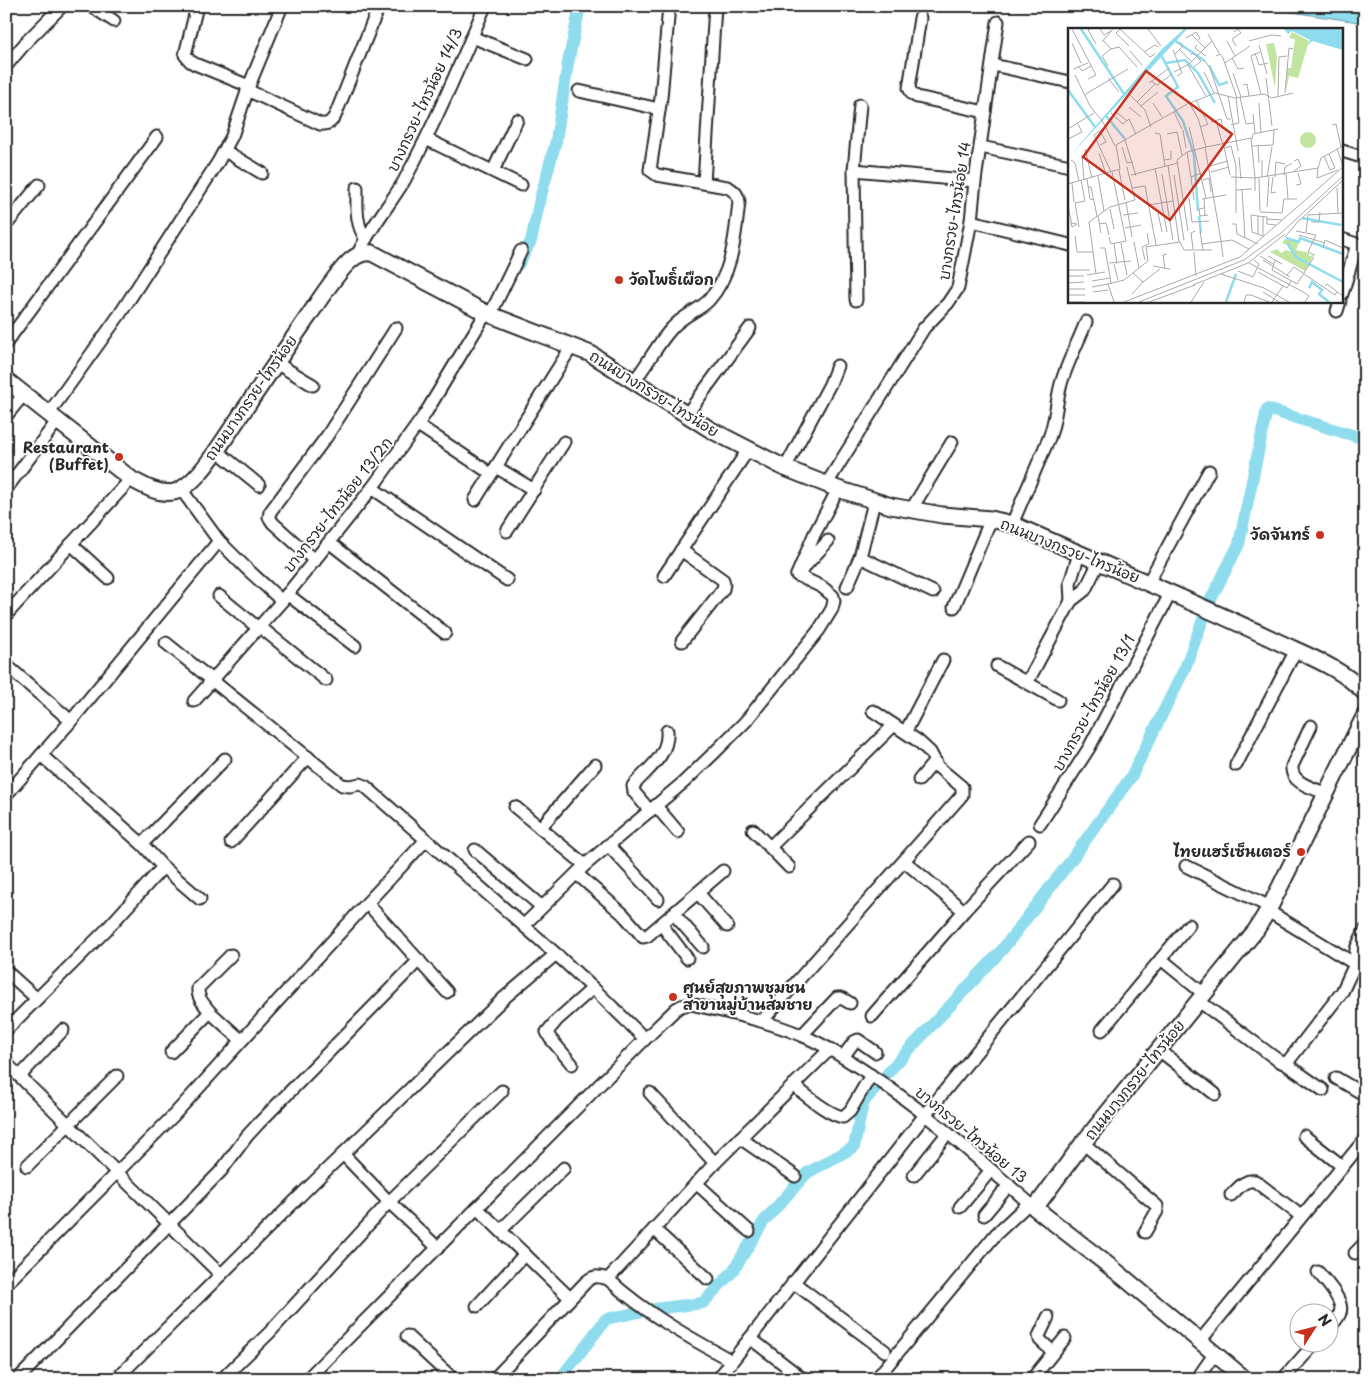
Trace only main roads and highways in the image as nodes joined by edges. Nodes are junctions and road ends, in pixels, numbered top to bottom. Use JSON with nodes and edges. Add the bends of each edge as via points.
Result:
{"nodes":[{"id":1,"x":6,"y":380,"type":"edge"},
{"id":2,"x":1365,"y":693,"type":"edge"},
{"id":3,"x":1365,"y":715,"type":"edge"},
{"id":4,"x":1245,"y":1379,"type":"edge"}],
"edges":[{"from":1,"to":2,"type":"main road","name":"ถนนบางกรวย-ไทรน้อย","via":[[131,478],[147,488],[173,492],[197,475],[350,260],[367,252],[488,314],[591,354],[711,430],[785,468],[874,502],[1012,524],[1296,650],[1342,674]]},
{"from":3,"to":4,"type":"main road","name":"ถนนบางกรวย-ไทรน้อย","via":[[1256,930],[1083,1143],[1027,1202]]}]}
